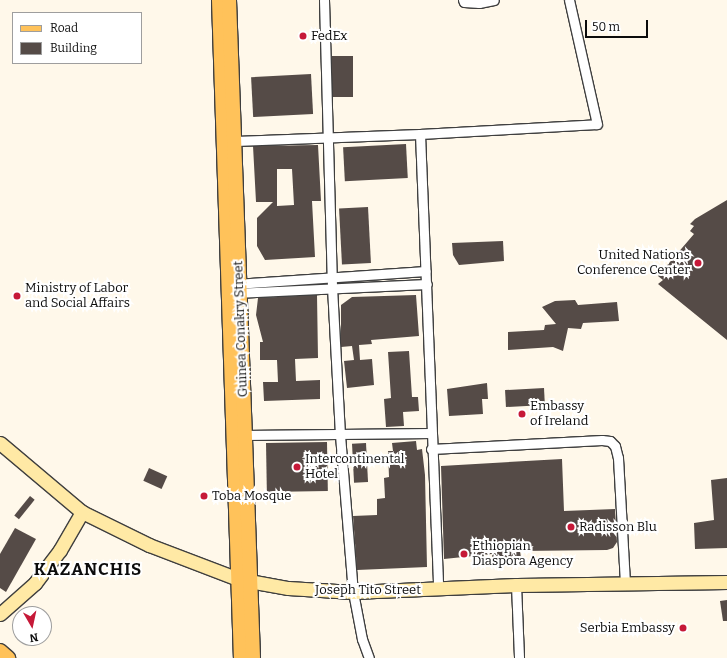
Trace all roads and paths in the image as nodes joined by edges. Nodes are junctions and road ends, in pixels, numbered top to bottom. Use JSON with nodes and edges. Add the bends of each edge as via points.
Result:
{"nodes":[{"id":1,"x":219,"y":0,"type":"edge"},
{"id":2,"x":229,"y":0,"type":"edge"},
{"id":3,"x":324,"y":0,"type":"edge"},
{"id":4,"x":463,"y":0,"type":"edge"},
{"id":5,"x":494,"y":0,"type":"edge"},
{"id":6,"x":569,"y":0,"type":"edge"},
{"id":7,"x":420,"y":134,"type":"junction"},
{"id":8,"x":328,"y":137,"type":"junction"},
{"id":9,"x":234,"y":141,"type":"junction"},
{"id":10,"x":229,"y":172,"type":"junction"},
{"id":11,"x":426,"y":271,"type":"junction"},
{"id":12,"x":332,"y":277,"type":"junction"},
{"id":13,"x":427,"y":284,"type":"junction"},
{"id":14,"x":332,"y":287,"type":"junction"},
{"id":15,"x":234,"y":289,"type":"junction"},
{"id":16,"x":237,"y":390,"type":"junction"},
{"id":17,"x":431,"y":433,"type":"junction"},
{"id":18,"x":244,"y":435,"type":"junction"},
{"id":19,"x":340,"y":435,"type":"junction"},
{"id":20,"x":0,"y":444,"type":"edge"},
{"id":21,"x":431,"y":449,"type":"junction"},
{"id":22,"x":82,"y":512,"type":"junction"},
{"id":23,"x":245,"y":580,"type":"junction"},
{"id":24,"x":727,"y":582,"type":"edge"},
{"id":25,"x":516,"y":585,"type":"junction"},
{"id":26,"x":625,"y":585,"type":"junction"},
{"id":27,"x":438,"y":590,"type":"junction"},
{"id":28,"x":353,"y":592,"type":"junction"},
{"id":29,"x":0,"y":614,"type":"edge"},
{"id":30,"x":0,"y":651,"type":"edge"},
{"id":31,"x":8,"y":658,"type":"edge"},
{"id":32,"x":240,"y":658,"type":"edge"},
{"id":33,"x":253,"y":658,"type":"edge"},
{"id":34,"x":369,"y":658,"type":"edge"},
{"id":35,"x":519,"y":658,"type":"edge"}],
"edges":[{"from":1,"to":10,"type":"main road","name":"Guinea Conakry Street"},
{"from":2,"to":9,"type":"main road","name":"Guinea Conakry Street"},
{"from":3,"to":8,"type":"street"},
{"from":4,"to":5,"type":"street","via":[[479,3]]},
{"from":6,"to":7,"type":"street","via":[[597,124]]},
{"from":7,"to":8,"type":"street"},
{"from":7,"to":11,"type":"street"},
{"from":8,"to":9,"type":"street"},
{"from":8,"to":12,"type":"street"},
{"from":9,"to":10,"type":"main road","name":"Guinea Conakry Street"},
{"from":10,"to":15,"type":"main road","name":"Guinea Conakry Street"},
{"from":11,"to":12,"type":"street"},
{"from":11,"to":13,"type":"street"},
{"from":12,"to":14,"type":"street"},
{"from":12,"to":15,"type":"street"},
{"from":13,"to":14,"type":"street"},
{"from":13,"to":17,"type":"street"},
{"from":14,"to":15,"type":"street"},
{"from":14,"to":19,"type":"street"},
{"from":15,"to":16,"type":"main road","name":"Guinea Conakry Street"},
{"from":16,"to":18,"type":"main road","name":"Guinea Conakry Street"},
{"from":16,"to":23,"type":"main road","name":"Guinea Conakry Street"},
{"from":17,"to":19,"type":"street"},
{"from":17,"to":21,"type":"street"},
{"from":18,"to":19,"type":"street"},
{"from":18,"to":23,"type":"main road","name":"Guinea Conakry Street"},
{"from":19,"to":28,"type":"street"},
{"from":20,"to":22,"type":"main road","name":"Joseph Tito Street"},
{"from":21,"to":26,"type":"street","via":[[610,441],[615,446],[618,458]]},
{"from":21,"to":27,"type":"street"},
{"from":22,"to":23,"type":"main road","name":"Joseph Tito Street","via":[[149,545]]},
{"from":22,"to":29,"type":"main road","via":[[60,550],[35,583]]},
{"from":23,"to":28,"type":"main road","name":"Joseph Tito Street","via":[[288,588]]},
{"from":23,"to":32,"type":"main road","name":"Guinea Conakry Street"},
{"from":23,"to":33,"type":"main road","name":"Guinea Conakry Street"},
{"from":24,"to":26,"type":"main road","name":"Joseph Tito Street"},
{"from":25,"to":26,"type":"main road","name":"Joseph Tito Street"},
{"from":25,"to":27,"type":"main road","name":"Joseph Tito Street"},
{"from":25,"to":35,"type":"street"},
{"from":27,"to":28,"type":"main road","name":"Joseph Tito Street"},
{"from":28,"to":34,"type":"street","via":[[362,639]]},
{"from":30,"to":31,"type":"main road"}]}
